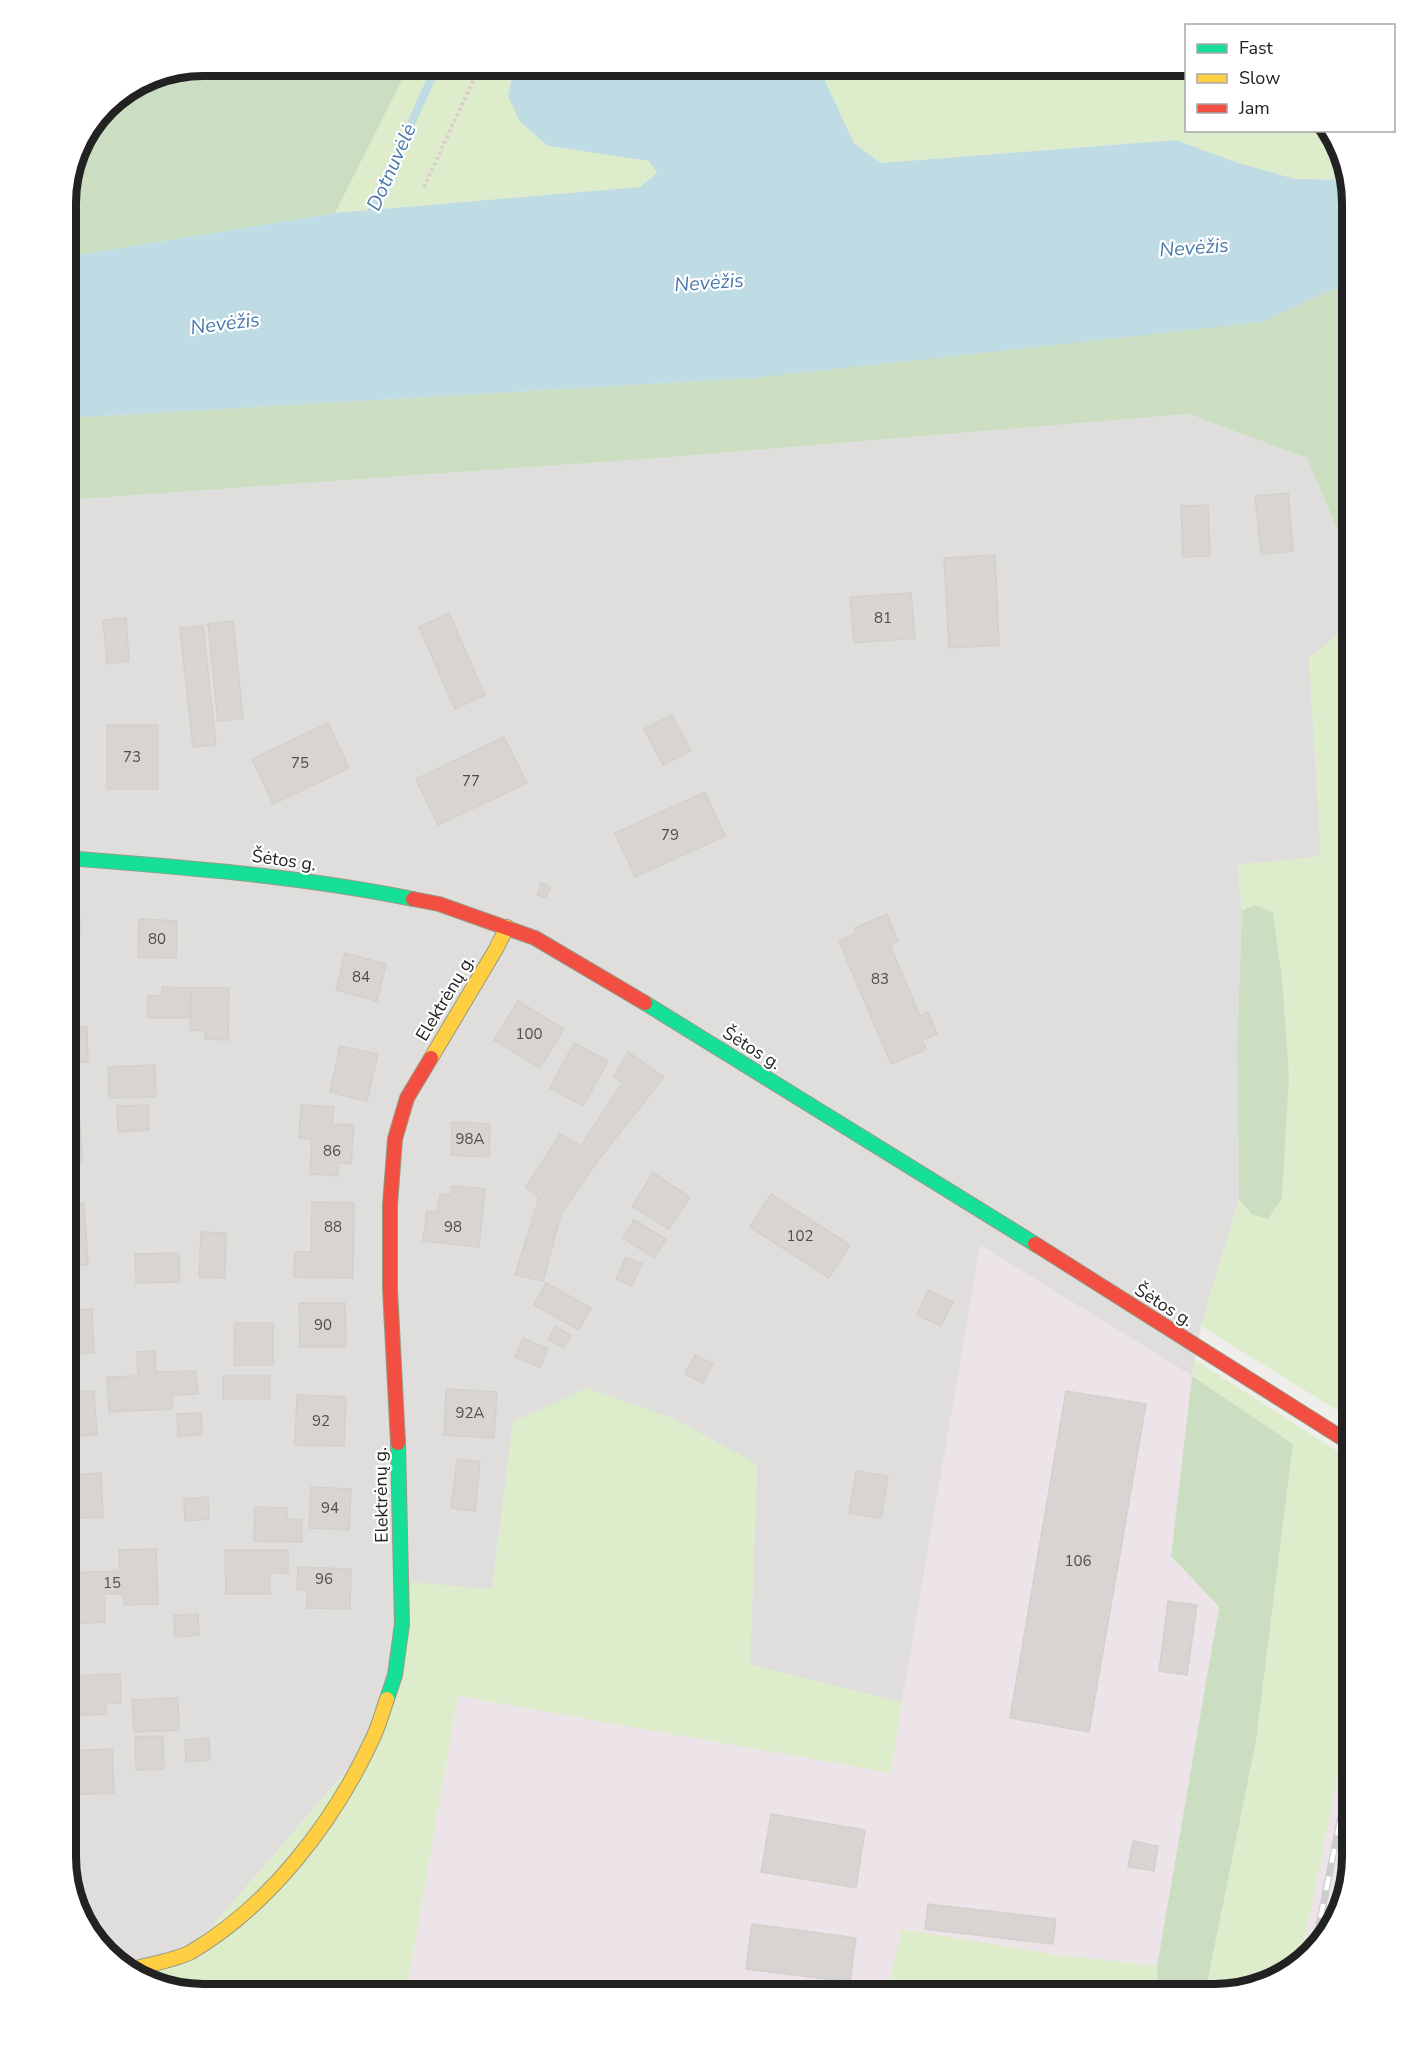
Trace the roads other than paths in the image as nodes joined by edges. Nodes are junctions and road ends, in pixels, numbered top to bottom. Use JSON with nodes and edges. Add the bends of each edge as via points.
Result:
{"nodes":[{"id":1,"x":77,"y":859,"type":"edge"},
{"id":2,"x":507,"y":927,"type":"junction"},
{"id":3,"x":1342,"y":1438,"type":"edge"},
{"id":4,"x":141,"y":1967,"type":"edge"}],
"edges":[{"from":1,"to":2,"type":"main road","name":"Šėtos g.","via":[[219,870],[374,891],[439,904]]},
{"from":2,"to":3,"type":"main road","name":"Šėtos g.","via":[[573,959]]},
{"from":2,"to":4,"type":"main road","name":"Elektrėnų g.","via":[[407,1098],[395,1139],[390,1289],[402,1624],[395,1675],[372,1742],[335,1810],[289,1869],[245,1913],[189,1953]]}]}
